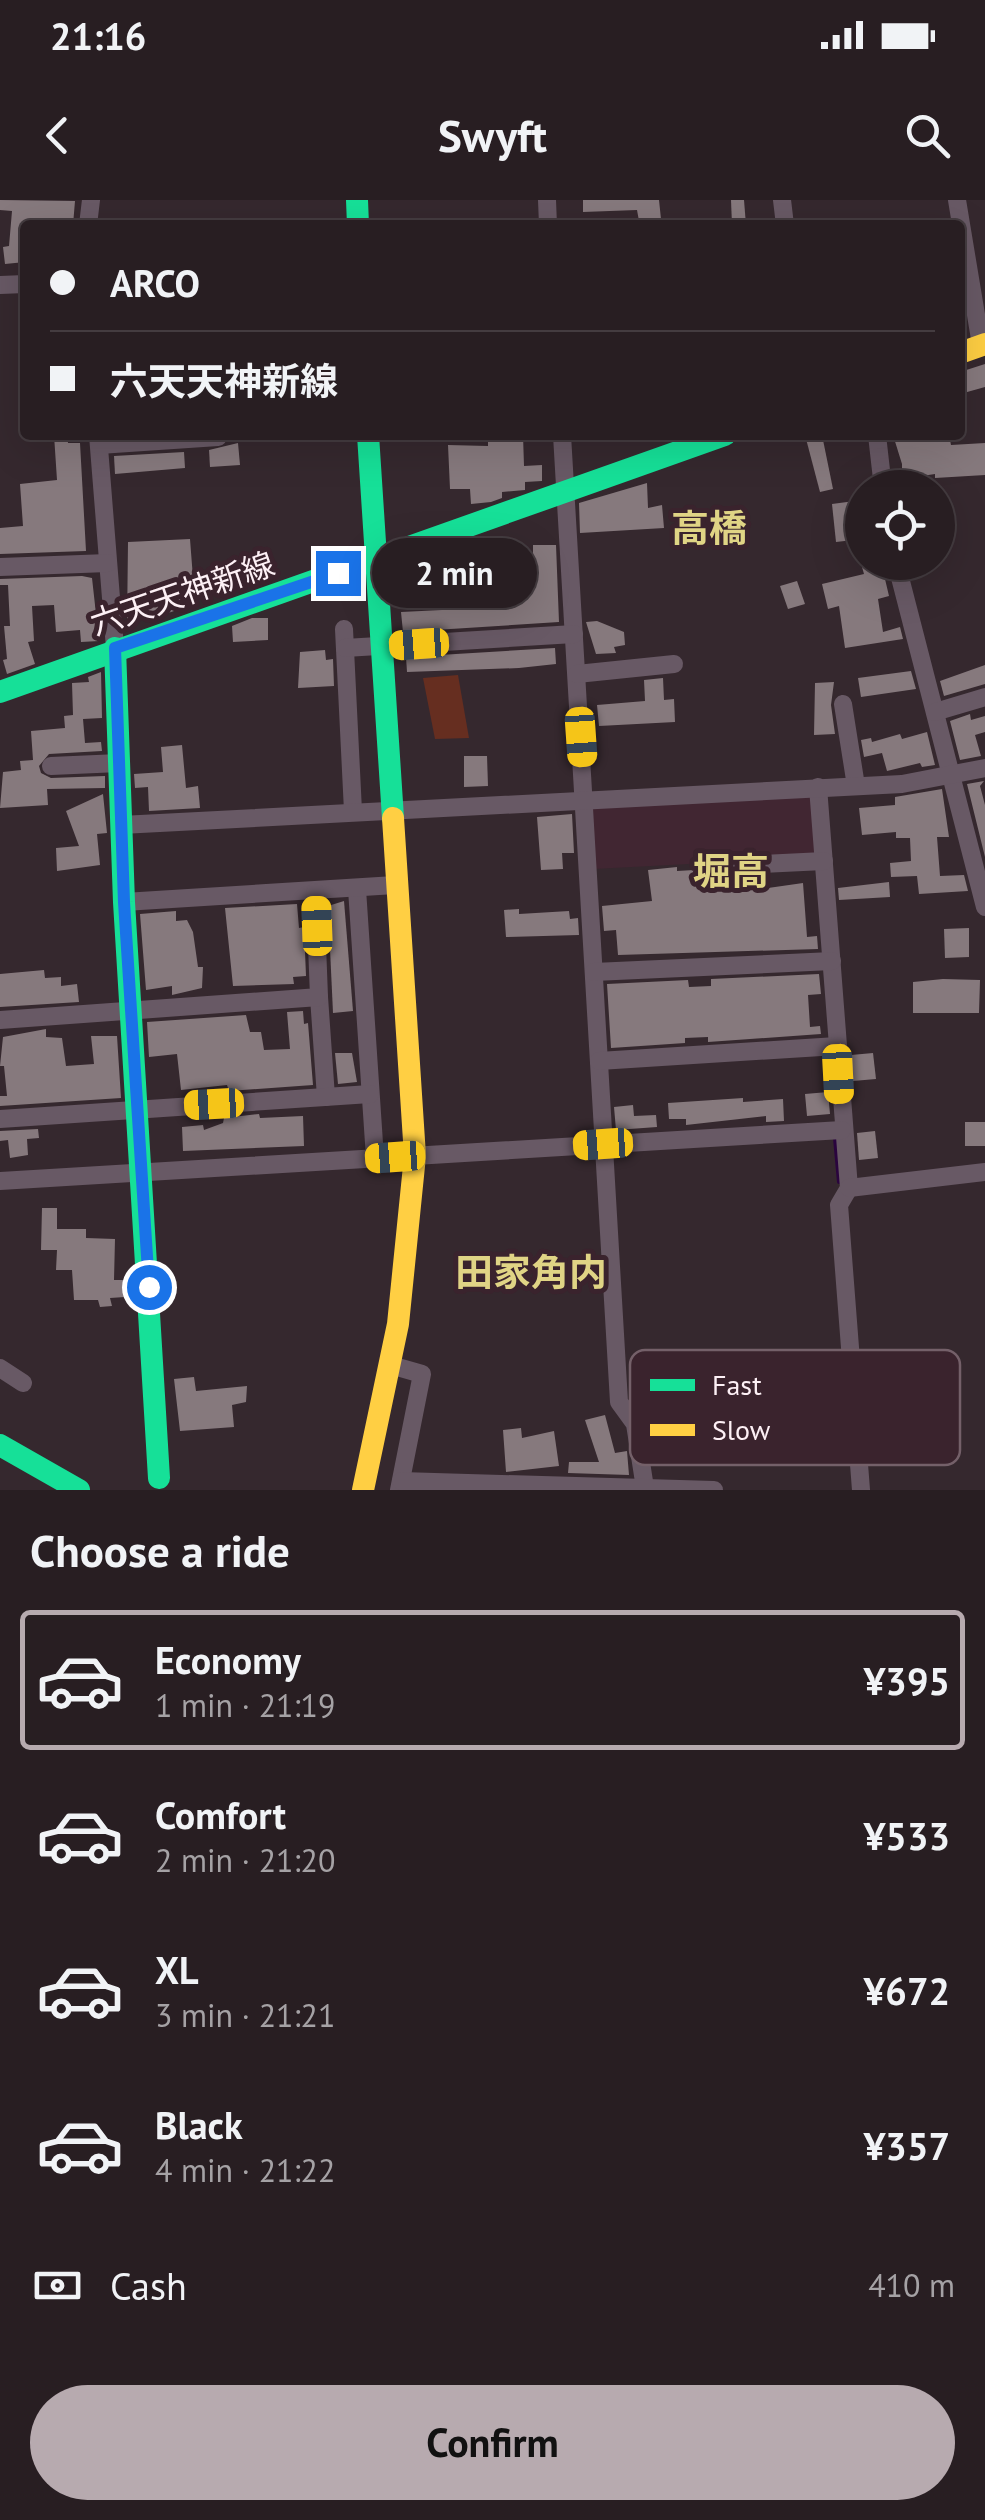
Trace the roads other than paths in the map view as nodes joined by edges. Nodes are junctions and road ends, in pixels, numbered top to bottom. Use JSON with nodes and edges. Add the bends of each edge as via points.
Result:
{"nodes":[{"id":1,"x":965,"y":262,"type":"edge"},
{"id":2,"x":976,"y":347,"type":"edge"},
{"id":3,"x":98,"y":440,"type":"edge"},
{"id":4,"x":368,"y":440,"type":"edge"},
{"id":5,"x":562,"y":440,"type":"edge"},
{"id":6,"x":710,"y":440,"type":"edge"},
{"id":7,"x":878,"y":440,"type":"edge"},
{"id":8,"x":881,"y":470,"type":"edge"},
{"id":9,"x":566,"y":490,"type":"junction"},
{"id":10,"x":375,"y":560,"type":"junction"},
{"id":11,"x":108,"y":563,"type":"junction"},
{"id":12,"x":0,"y":567,"type":"edge"},
{"id":13,"x":901,"y":580,"type":"edge"},
{"id":14,"x":344,"y":629,"type":"dead end"},
{"id":15,"x":574,"y":634,"type":"junction"},
{"id":16,"x":380,"y":646,"type":"junction"},
{"id":17,"x":115,"y":648,"type":"junction"},
{"id":18,"x":344,"y":648,"type":"junction"},
{"id":19,"x":674,"y":664,"type":"dead end"},
{"id":20,"x":577,"y":674,"type":"junction"},
{"id":21,"x":0,"y":692,"type":"edge"},
{"id":22,"x":985,"y":697,"type":"edge"},
{"id":23,"x":843,"y":704,"type":"dead end"},
{"id":24,"x":934,"y":712,"type":"junction"},
{"id":25,"x":119,"y":763,"type":"junction"},
{"id":26,"x":51,"y":766,"type":"dead end"},
{"id":27,"x":985,"y":768,"type":"edge"},
{"id":28,"x":952,"y":776,"type":"junction"},
{"id":29,"x":856,"y":786,"type":"junction"},
{"id":30,"x":818,"y":787,"type":"junction"},
{"id":31,"x":585,"y":800,"type":"junction"},
{"id":32,"x":390,"y":809,"type":"junction"},
{"id":33,"x":353,"y":811,"type":"junction"},
{"id":34,"x":121,"y":825,"type":"junction"},
{"id":35,"x":824,"y":860,"type":"junction"},
{"id":36,"x":723,"y":866,"type":"dead end"},
{"id":37,"x":396,"y":884,"type":"junction"},
{"id":38,"x":357,"y":888,"type":"junction"},
{"id":39,"x":315,"y":892,"type":"junction"},
{"id":40,"x":124,"y":902,"type":"junction"},
{"id":41,"x":985,"y":908,"type":"edge"},
{"id":42,"x":832,"y":961,"type":"junction"},
{"id":43,"x":594,"y":972,"type":"junction"},
{"id":44,"x":319,"y":996,"type":"junction"},
{"id":45,"x":132,"y":1010,"type":"junction"},
{"id":46,"x":0,"y":1020,"type":"edge"},
{"id":47,"x":837,"y":1046,"type":"junction"},
{"id":48,"x":599,"y":1061,"type":"junction"},
{"id":49,"x":370,"y":1094,"type":"junction"},
{"id":50,"x":326,"y":1097,"type":"junction"},
{"id":51,"x":139,"y":1108,"type":"junction"},
{"id":52,"x":0,"y":1119,"type":"edge"},
{"id":53,"x":842,"y":1130,"type":"junction"},
{"id":54,"x":603,"y":1144,"type":"junction"},
{"id":55,"x":415,"y":1156,"type":"junction"},
{"id":56,"x":375,"y":1158,"type":"junction"},
{"id":57,"x":985,"y":1172,"type":"edge"},
{"id":58,"x":143,"y":1173,"type":"junction"},
{"id":59,"x":0,"y":1181,"type":"edge"},
{"id":60,"x":849,"y":1188,"type":"junction"},
{"id":61,"x":850,"y":1350,"type":"edge"},
{"id":62,"x":394,"y":1366,"type":"junction"},
{"id":63,"x":0,"y":1368,"type":"edge"},
{"id":64,"x":24,"y":1384,"type":"dead end"},
{"id":65,"x":630,"y":1418,"type":"edge"},
{"id":66,"x":0,"y":1445,"type":"edge"},
{"id":67,"x":858,"y":1465,"type":"edge"},
{"id":68,"x":159,"y":1478,"type":"dead end"},
{"id":69,"x":400,"y":1486,"type":"edge"},
{"id":70,"x":539,"y":1488,"type":"edge"},
{"id":71,"x":646,"y":1488,"type":"edge"},
{"id":72,"x":79,"y":1490,"type":"edge"},
{"id":73,"x":362,"y":1490,"type":"edge"},
{"id":74,"x":695,"y":1490,"type":"edge"},
{"id":75,"x":714,"y":1490,"type":"edge"},
{"id":76,"x":860,"y":1490,"type":"edge"}],
"edges":[{"from":1,"to":2,"type":"street"},
{"from":3,"to":11,"type":"street"},
{"from":4,"to":10,"type":"main road"},
{"from":5,"to":9,"type":"street"},
{"from":6,"to":9,"type":"main road","name":"六天天神新線"},
{"from":7,"to":8,"type":"street"},
{"from":9,"to":10,"type":"main road","name":"六天天神新線"},
{"from":9,"to":15,"type":"street"},
{"from":10,"to":16,"type":"main road"},
{"from":10,"to":17,"type":"main road","name":"六天天神新線"},
{"from":11,"to":12,"type":"street"},
{"from":11,"to":17,"type":"street"},
{"from":13,"to":24,"type":"street"},
{"from":14,"to":18,"type":"street"},
{"from":15,"to":16,"type":"street"},
{"from":15,"to":20,"type":"street"},
{"from":16,"to":18,"type":"street"},
{"from":16,"to":32,"type":"main road"},
{"from":17,"to":21,"type":"main road","name":"六天天神新線"},
{"from":17,"to":25,"type":"main road"},
{"from":18,"to":33,"type":"street"},
{"from":19,"to":20,"type":"street"},
{"from":20,"to":31,"type":"street"},
{"from":22,"to":24,"type":"street"},
{"from":23,"to":29,"type":"street"},
{"from":24,"to":28,"type":"street"},
{"from":25,"to":26,"type":"street"},
{"from":25,"to":34,"type":"main road"},
{"from":27,"to":28,"type":"street"},
{"from":28,"to":29,"type":"street"},
{"from":28,"to":41,"type":"street"},
{"from":29,"to":30,"type":"street"},
{"from":30,"to":31,"type":"street"},
{"from":30,"to":35,"type":"street"},
{"from":31,"to":32,"type":"street"},
{"from":31,"to":43,"type":"street"},
{"from":32,"to":33,"type":"street"},
{"from":32,"to":37,"type":"main road"},
{"from":33,"to":34,"type":"street"},
{"from":34,"to":40,"type":"main road"},
{"from":35,"to":36,"type":"street"},
{"from":35,"to":42,"type":"street"},
{"from":37,"to":38,"type":"street"},
{"from":37,"to":55,"type":"main road"},
{"from":38,"to":39,"type":"street"},
{"from":38,"to":49,"type":"street"},
{"from":39,"to":40,"type":"street"},
{"from":39,"to":44,"type":"street"},
{"from":40,"to":45,"type":"main road"},
{"from":42,"to":43,"type":"street"},
{"from":42,"to":47,"type":"street"},
{"from":43,"to":48,"type":"street"},
{"from":44,"to":45,"type":"street"},
{"from":44,"to":50,"type":"street"},
{"from":45,"to":46,"type":"street"},
{"from":45,"to":51,"type":"main road"},
{"from":47,"to":48,"type":"street"},
{"from":47,"to":53,"type":"street"},
{"from":48,"to":54,"type":"street"},
{"from":49,"to":50,"type":"street"},
{"from":49,"to":56,"type":"street"},
{"from":50,"to":51,"type":"street"},
{"from":51,"to":52,"type":"street"},
{"from":51,"to":58,"type":"main road"},
{"from":53,"to":54,"type":"street"},
{"from":53,"to":60,"type":"street"},
{"from":54,"to":55,"type":"street"},
{"from":54,"to":65,"type":"street","via":[[618,1402]]},
{"from":55,"to":56,"type":"street"},
{"from":55,"to":62,"type":"main road"},
{"from":56,"to":58,"type":"street"},
{"from":57,"to":60,"type":"street"},
{"from":58,"to":59,"type":"street"},
{"from":58,"to":68,"type":"main road"},
{"from":60,"to":61,"type":"street","via":[[839,1205]]},
{"from":62,"to":69,"type":"street","via":[[422,1374]]},
{"from":62,"to":73,"type":"main road"},
{"from":63,"to":64,"type":"street"},
{"from":66,"to":72,"type":"main road"},
{"from":67,"to":76,"type":"street"},
{"from":69,"to":70,"type":"street"},
{"from":70,"to":71,"type":"street"},
{"from":71,"to":74,"type":"street"},
{"from":74,"to":75,"type":"street"}]}
